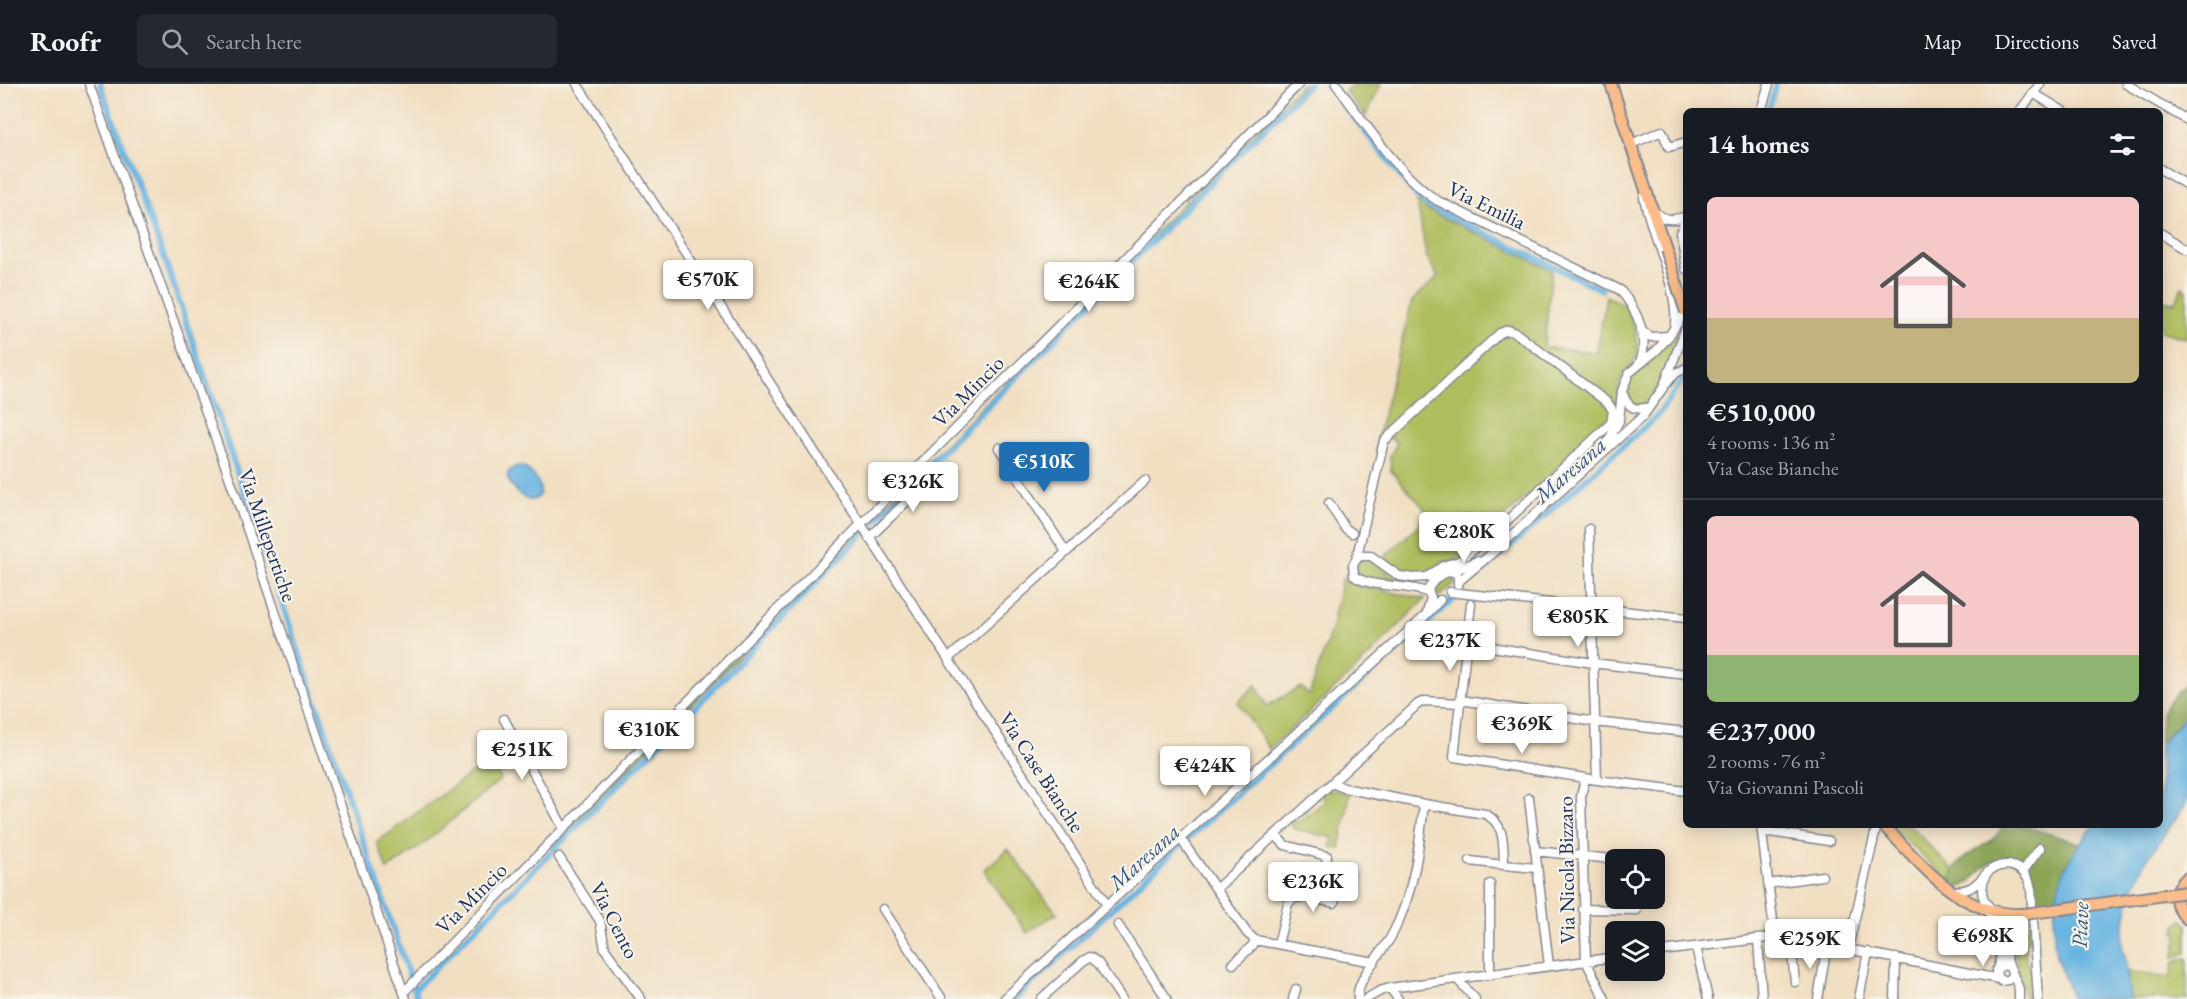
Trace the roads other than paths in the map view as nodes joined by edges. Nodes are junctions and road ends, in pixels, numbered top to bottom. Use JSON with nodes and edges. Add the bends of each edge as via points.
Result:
{"nodes":[{"id":1,"x":89,"y":84,"type":"edge"},
{"id":2,"x":577,"y":84,"type":"edge"},
{"id":3,"x":1299,"y":84,"type":"edge"},
{"id":4,"x":1337,"y":84,"type":"edge"},
{"id":5,"x":1611,"y":84,"type":"edge"},
{"id":6,"x":1769,"y":84,"type":"edge"},
{"id":7,"x":2040,"y":84,"type":"edge"},
{"id":8,"x":2126,"y":84,"type":"edge"},
{"id":9,"x":2033,"y":93,"type":"junction"},
{"id":10,"x":1762,"y":108,"type":"edge"},
{"id":11,"x":2022,"y":108,"type":"edge"},
{"id":12,"x":2058,"y":108,"type":"edge"},
{"id":13,"x":2187,"y":120,"type":"edge"},
{"id":14,"x":1683,"y":143,"type":"edge"},
{"id":15,"x":1631,"y":144,"type":"junction"},
{"id":16,"x":1639,"y":167,"type":"junction"},
{"id":17,"x":2163,"y":171,"type":"edge"},
{"id":18,"x":2187,"y":185,"type":"edge"},
{"id":19,"x":1653,"y":210,"type":"junction"},
{"id":20,"x":1683,"y":218,"type":"edge"},
{"id":21,"x":1683,"y":225,"type":"edge"},
{"id":22,"x":2163,"y":235,"type":"edge"},
{"id":23,"x":2187,"y":249,"type":"edge"},
{"id":24,"x":1683,"y":250,"type":"edge"},
{"id":25,"x":1683,"y":303,"type":"edge"},
{"id":26,"x":1683,"y":311,"type":"edge"},
{"id":27,"x":1641,"y":329,"type":"junction"},
{"id":28,"x":1671,"y":333,"type":"junction"},
{"id":29,"x":1683,"y":336,"type":"edge"},
{"id":30,"x":1639,"y":364,"type":"junction"},
{"id":31,"x":1683,"y":370,"type":"edge"},
{"id":32,"x":1663,"y":388,"type":"junction"},
{"id":33,"x":1622,"y":391,"type":"junction"},
{"id":34,"x":1651,"y":406,"type":"junction"},
{"id":35,"x":999,"y":448,"type":"dead end"},
{"id":36,"x":1600,"y":456,"type":"junction"},
{"id":37,"x":938,"y":471,"type":"dead end"},
{"id":38,"x":1144,"y":481,"type":"dead end"},
{"id":39,"x":1329,"y":503,"type":"dead end"},
{"id":40,"x":1589,"y":529,"type":"dead end"},
{"id":41,"x":865,"y":531,"type":"junction"},
{"id":42,"x":1352,"y":533,"type":"dead end"},
{"id":43,"x":1066,"y":552,"type":"junction"},
{"id":44,"x":1491,"y":554,"type":"junction"},
{"id":45,"x":1356,"y":560,"type":"junction"},
{"id":46,"x":1454,"y":572,"type":"junction"},
{"id":47,"x":1432,"y":583,"type":"junction"},
{"id":48,"x":1459,"y":583,"type":"junction"},
{"id":49,"x":1400,"y":586,"type":"junction"},
{"id":50,"x":1450,"y":592,"type":"junction"},
{"id":51,"x":1470,"y":594,"type":"junction"},
{"id":52,"x":1433,"y":597,"type":"junction"},
{"id":53,"x":1471,"y":604,"type":"dead end"},
{"id":54,"x":1590,"y":606,"type":"junction"},
{"id":55,"x":1683,"y":618,"type":"edge"},
{"id":56,"x":1466,"y":644,"type":"junction"},
{"id":57,"x":948,"y":659,"type":"junction"},
{"id":58,"x":1593,"y":663,"type":"junction"},
{"id":59,"x":1683,"y":674,"type":"edge"},
{"id":60,"x":1460,"y":701,"type":"junction"},
{"id":61,"x":504,"y":719,"type":"dead end"},
{"id":62,"x":1595,"y":722,"type":"junction"},
{"id":63,"x":1683,"y":732,"type":"edge"},
{"id":64,"x":1585,"y":778,"type":"junction"},
{"id":65,"x":1597,"y":780,"type":"junction"},
{"id":66,"x":1332,"y":783,"type":"junction"},
{"id":67,"x":1683,"y":791,"type":"edge"},
{"id":68,"x":1529,"y":798,"type":"dead end"},
{"id":69,"x":1424,"y":804,"type":"junction"},
{"id":70,"x":1876,"y":828,"type":"edge"},
{"id":71,"x":1886,"y":828,"type":"edge"},
{"id":72,"x":564,"y":829,"type":"junction"},
{"id":73,"x":1761,"y":829,"type":"edge"},
{"id":74,"x":1275,"y":835,"type":"junction"},
{"id":75,"x":1181,"y":839,"type":"junction"},
{"id":76,"x":1829,"y":841,"type":"dead end"},
{"id":77,"x":2040,"y":848,"type":"dead end"},
{"id":78,"x":1534,"y":851,"type":"junction"},
{"id":79,"x":1582,"y":856,"type":"junction"},
{"id":80,"x":559,"y":857,"type":"dead end"},
{"id":81,"x":1605,"y":858,"type":"edge"},
{"id":82,"x":1470,"y":861,"type":"dead end"},
{"id":83,"x":1326,"y":863,"type":"dead end"},
{"id":84,"x":1504,"y":865,"type":"junction"},
{"id":85,"x":1537,"y":868,"type":"junction"},
{"id":86,"x":2023,"y":871,"type":"junction"},
{"id":87,"x":1986,"y":874,"type":"junction"},
{"id":88,"x":1822,"y":876,"type":"dead end"},
{"id":89,"x":2187,"y":878,"type":"edge"},
{"id":90,"x":1490,"y":884,"type":"dead end"},
{"id":91,"x":1768,"y":884,"type":"junction"},
{"id":92,"x":1217,"y":888,"type":"junction"},
{"id":93,"x":1950,"y":891,"type":"junction"},
{"id":94,"x":1336,"y":892,"type":"dead end"},
{"id":95,"x":2187,"y":892,"type":"edge"},
{"id":96,"x":1107,"y":904,"type":"junction"},
{"id":97,"x":884,"y":909,"type":"dead end"},
{"id":98,"x":1583,"y":909,"type":"junction"},
{"id":99,"x":1637,"y":910,"type":"dead end"},
{"id":100,"x":1991,"y":911,"type":"junction"},
{"id":101,"x":2011,"y":914,"type":"junction"},
{"id":102,"x":2187,"y":919,"type":"edge"},
{"id":103,"x":1118,"y":925,"type":"dead end"},
{"id":104,"x":1775,"y":937,"type":"junction"},
{"id":105,"x":1790,"y":937,"type":"junction"},
{"id":106,"x":1758,"y":939,"type":"junction"},
{"id":107,"x":1256,"y":940,"type":"junction"},
{"id":108,"x":1278,"y":944,"type":"junction"},
{"id":109,"x":1827,"y":944,"type":"junction"},
{"id":110,"x":1696,"y":947,"type":"junction"},
{"id":111,"x":1848,"y":948,"type":"junction"},
{"id":112,"x":1665,"y":951,"type":"edge"},
{"id":113,"x":1868,"y":952,"type":"junction"},
{"id":114,"x":1605,"y":958,"type":"edge"},
{"id":115,"x":1896,"y":958,"type":"junction"},
{"id":116,"x":1586,"y":961,"type":"junction"},
{"id":117,"x":1374,"y":962,"type":"junction"},
{"id":118,"x":1233,"y":964,"type":"dead end"},
{"id":119,"x":1549,"y":966,"type":"junction"},
{"id":120,"x":2011,"y":971,"type":"junction"},
{"id":121,"x":1999,"y":974,"type":"junction"},
{"id":122,"x":1490,"y":975,"type":"junction"},
{"id":123,"x":1460,"y":978,"type":"junction"},
{"id":124,"x":1795,"y":982,"type":"dead end"},
{"id":125,"x":1360,"y":987,"type":"junction"},
{"id":126,"x":1394,"y":988,"type":"junction"},
{"id":127,"x":1296,"y":989,"type":"dead end"},
{"id":128,"x":406,"y":993,"type":"edge"},
{"id":129,"x":641,"y":999,"type":"edge"},
{"id":130,"x":942,"y":999,"type":"edge"},
{"id":131,"x":1004,"y":999,"type":"edge"},
{"id":132,"x":1041,"y":999,"type":"edge"},
{"id":133,"x":1122,"y":999,"type":"edge"},
{"id":134,"x":1167,"y":999,"type":"edge"},
{"id":135,"x":1293,"y":999,"type":"edge"},
{"id":136,"x":1358,"y":999,"type":"edge"},
{"id":137,"x":1366,"y":999,"type":"edge"},
{"id":138,"x":1398,"y":999,"type":"edge"},
{"id":139,"x":1475,"y":999,"type":"edge"},
{"id":140,"x":1605,"y":999,"type":"edge"},
{"id":141,"x":1708,"y":999,"type":"edge"},
{"id":142,"x":1762,"y":999,"type":"edge"},
{"id":143,"x":1818,"y":999,"type":"edge"},
{"id":144,"x":1859,"y":999,"type":"edge"},
{"id":145,"x":1895,"y":999,"type":"edge"},
{"id":146,"x":2019,"y":999,"type":"edge"},
{"id":147,"x":2038,"y":999,"type":"edge"}],
"edges":[{"from":1,"to":128,"type":"street","name":"Via Millepertiche","via":[[237,499]]},
{"from":2,"to":41,"type":"street","name":"Via Case Bianche"},
{"from":3,"to":41,"type":"street","name":"Via Mincio"},
{"from":4,"to":27,"type":"street","name":"Via Emilia","via":[[1422,192],[1620,290]]},
{"from":5,"to":15,"type":"main road"},
{"from":6,"to":10,"type":"street"},
{"from":7,"to":9,"type":"street"},
{"from":8,"to":13,"type":"street"},
{"from":9,"to":11,"type":"street"},
{"from":9,"to":12,"type":"street"},
{"from":14,"to":15,"type":"street","via":[[1669,147],[1662,130]]},
{"from":15,"to":16,"type":"main road"},
{"from":16,"to":19,"type":"main road"},
{"from":16,"to":28,"type":"street","via":[[1647,213],[1676,304]]},
{"from":17,"to":18,"type":"street"},
{"from":19,"to":20,"type":"street","via":[[1660,217]]},
{"from":19,"to":25,"type":"main road","bridge":true},
{"from":21,"to":24,"type":"street"},
{"from":22,"to":23,"type":"street"},
{"from":26,"to":28,"type":"street"},
{"from":27,"to":28,"type":"street","via":[[1651,337]]},
{"from":27,"to":30,"type":"street","via":[[1644,349]]},
{"from":28,"to":30,"type":"street"},
{"from":29,"to":32,"type":"street"},
{"from":30,"to":33,"type":"street","via":[[1629,373]]},
{"from":31,"to":32,"type":"street"},
{"from":32,"to":34,"type":"street"},
{"from":33,"to":34,"type":"street","via":[[1626,403],[1633,408]]},
{"from":33,"to":36,"type":"street","via":[[1619,421]]},
{"from":34,"to":36,"type":"street"},
{"from":35,"to":43,"type":"street"},
{"from":36,"to":44,"type":"street"},
{"from":37,"to":41,"type":"street"},
{"from":38,"to":43,"type":"street"},
{"from":39,"to":42,"type":"street"},
{"from":40,"to":54,"type":"street"},
{"from":41,"to":57,"type":"street","name":"Via Case Bianche"},
{"from":41,"to":72,"type":"street","name":"Via Mincio"},
{"from":43,"to":57,"type":"street"},
{"from":44,"to":46,"type":"street"},
{"from":44,"to":48,"type":"street"},
{"from":45,"to":45,"type":"street","via":[[1366,555],[1377,558],[1399,576],[1413,578],[1427,577],[1466,557],[1607,428],[1613,417],[1611,406],[1516,333],[1504,331],[1384,441]]},
{"from":45,"to":49,"type":"street","via":[[1354,573],[1359,579]]},
{"from":46,"to":47,"type":"street"},
{"from":46,"to":48,"type":"street"},
{"from":47,"to":49,"type":"street"},
{"from":47,"to":52,"type":"street"},
{"from":48,"to":50,"type":"street"},
{"from":48,"to":51,"type":"street"},
{"from":49,"to":52,"type":"street"},
{"from":50,"to":51,"type":"street"},
{"from":50,"to":52,"type":"street"},
{"from":51,"to":54,"type":"street"},
{"from":52,"to":75,"type":"street","via":[[1425,616]]},
{"from":53,"to":56,"type":"street"},
{"from":54,"to":55,"type":"street"},
{"from":54,"to":58,"type":"street"},
{"from":56,"to":58,"type":"street"},
{"from":56,"to":60,"type":"street"},
{"from":57,"to":96,"type":"street","name":"Via Case Bianche"},
{"from":58,"to":59,"type":"street"},
{"from":58,"to":62,"type":"street"},
{"from":60,"to":62,"type":"street"},
{"from":60,"to":64,"type":"street","via":[[1454,757]]},
{"from":60,"to":66,"type":"street","via":[[1422,701]]},
{"from":61,"to":72,"type":"street"},
{"from":62,"to":63,"type":"street"},
{"from":62,"to":65,"type":"street"},
{"from":64,"to":65,"type":"street"},
{"from":64,"to":79,"type":"street","name":"Via Nicola Bizzaro","via":[[1581,797]]},
{"from":65,"to":67,"type":"street"},
{"from":66,"to":69,"type":"street"},
{"from":66,"to":74,"type":"street"},
{"from":68,"to":78,"type":"street"},
{"from":69,"to":84,"type":"street","via":[[1494,818],[1503,839]]},
{"from":69,"to":117,"type":"street","via":[[1417,862],[1400,917]]},
{"from":70,"to":111,"type":"street"},
{"from":71,"to":93,"type":"main road"},
{"from":72,"to":128,"type":"street","name":"Via Mincio"},
{"from":73,"to":76,"type":"street"},
{"from":73,"to":91,"type":"street"},
{"from":74,"to":83,"type":"street","via":[[1285,845],[1327,856]]},
{"from":74,"to":92,"type":"street"},
{"from":75,"to":92,"type":"street"},
{"from":75,"to":96,"type":"street"},
{"from":77,"to":86,"type":"street"},
{"from":78,"to":79,"type":"street"},
{"from":78,"to":85,"type":"street"},
{"from":79,"to":81,"type":"street"},
{"from":79,"to":98,"type":"street","name":"Via Nicola Bizzaro"},
{"from":80,"to":129,"type":"street","name":"Via Cento","via":[[600,921],[605,950]]},
{"from":82,"to":84,"type":"street"},
{"from":84,"to":85,"type":"street"},
{"from":85,"to":119,"type":"street"},
{"from":86,"to":87,"type":"street","via":[[2006,865]]},
{"from":86,"to":147,"type":"street","via":[[2031,889]]},
{"from":87,"to":93,"type":"street","via":[[1971,888]]},
{"from":87,"to":100,"type":"street","via":[[1981,890]]},
{"from":88,"to":91,"type":"street"},
{"from":89,"to":102,"type":"main road","via":[[2177,887],[2175,897]]},
{"from":90,"to":122,"type":"street"},
{"from":91,"to":104,"type":"street"},
{"from":92,"to":107,"type":"street"},
{"from":93,"to":100,"type":"main road"},
{"from":94,"to":108,"type":"street","via":[[1334,903],[1299,896],[1291,899]]},
{"from":95,"to":101,"type":"main road","bridge":true},
{"from":96,"to":131,"type":"street"},
{"from":97,"to":130,"type":"street"},
{"from":98,"to":99,"type":"street"},
{"from":98,"to":116,"type":"street","name":"Via Nicola Bizzaro"},
{"from":100,"to":101,"type":"main road"},
{"from":100,"to":121,"type":"street","via":[[2001,950]]},
{"from":101,"to":120,"type":"street","via":[[2003,930]]},
{"from":103,"to":134,"type":"street"},
{"from":104,"to":105,"type":"street"},
{"from":104,"to":106,"type":"street"},
{"from":105,"to":109,"type":"street"},
{"from":105,"to":124,"type":"street"},
{"from":106,"to":110,"type":"street"},
{"from":106,"to":142,"type":"street"},
{"from":107,"to":108,"type":"street"},
{"from":107,"to":118,"type":"street"},
{"from":108,"to":117,"type":"street"},
{"from":109,"to":111,"type":"street"},
{"from":109,"to":143,"type":"street"},
{"from":110,"to":112,"type":"street"},
{"from":110,"to":141,"type":"street"},
{"from":111,"to":113,"type":"street"},
{"from":113,"to":115,"type":"street"},
{"from":113,"to":144,"type":"street"},
{"from":114,"to":116,"type":"street"},
{"from":115,"to":121,"type":"street","via":[[1978,976]]},
{"from":115,"to":145,"type":"street"},
{"from":116,"to":119,"type":"street"},
{"from":116,"to":140,"type":"street"},
{"from":117,"to":125,"type":"street"},
{"from":119,"to":122,"type":"street"},
{"from":120,"to":121,"type":"street","via":[[2008,980]]},
{"from":120,"to":121,"type":"street","via":[[2003,964]]},
{"from":120,"to":146,"type":"street"},
{"from":121,"to":146,"type":"street"},
{"from":122,"to":123,"type":"street"},
{"from":123,"to":126,"type":"street"},
{"from":123,"to":139,"type":"street"},
{"from":125,"to":136,"type":"street"},
{"from":125,"to":137,"type":"street"},
{"from":126,"to":137,"type":"street"},
{"from":126,"to":138,"type":"street"},
{"from":127,"to":135,"type":"street"},
{"from":132,"to":133,"type":"street","via":[[1090,957]]}]}
